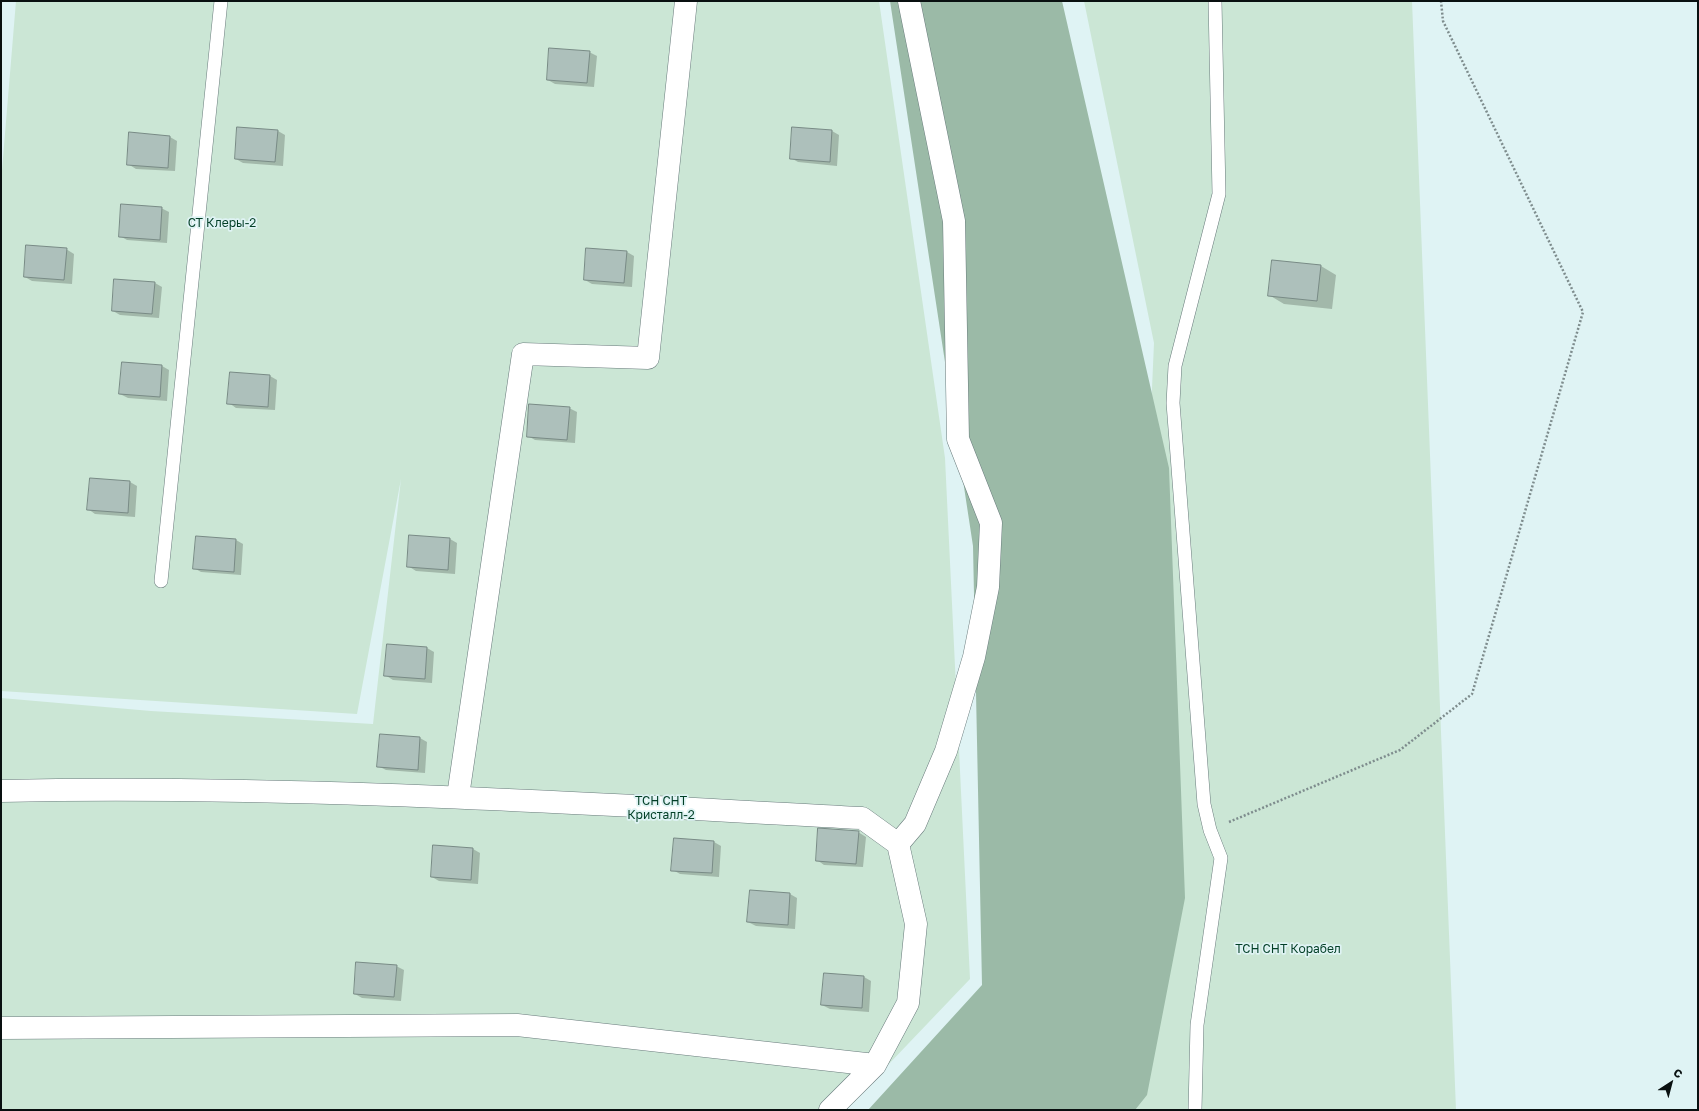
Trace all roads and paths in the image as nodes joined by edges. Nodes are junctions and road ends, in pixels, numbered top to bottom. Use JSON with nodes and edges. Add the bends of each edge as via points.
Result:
{"nodes":[{"id":1,"x":221,"y":1,"type":"edge"},
{"id":2,"x":686,"y":1,"type":"edge"},
{"id":3,"x":909,"y":1,"type":"edge"},
{"id":4,"x":1215,"y":1,"type":"edge"},
{"id":5,"x":1441,"y":1,"type":"edge"},
{"id":6,"x":161,"y":581,"type":"dead end"},
{"id":7,"x":1,"y":791,"type":"edge"},
{"id":8,"x":458,"y":796,"type":"junction"},
{"id":9,"x":1210,"y":830,"type":"junction"},
{"id":10,"x":898,"y":844,"type":"junction"},
{"id":11,"x":1,"y":1028,"type":"edge"},
{"id":12,"x":875,"y":1065,"type":"junction"},
{"id":13,"x":830,"y":1110,"type":"edge"},
{"id":14,"x":1195,"y":1110,"type":"edge"}],
"edges":[{"from":1,"to":6,"type":"lane"},
{"from":2,"to":8,"type":"street","via":[[648,358],[523,354]]},
{"from":3,"to":10,"type":"street","via":[[954,221],[958,439],[991,523],[988,587],[974,657],[946,751],[915,824]]},
{"from":4,"to":9,"type":"lane","via":[[1219,194],[1174,366],[1173,403],[1204,804]]},
{"from":5,"to":9,"type":"path","via":[[1443,21],[1583,312],[1472,694],[1400,750]]},
{"from":7,"to":8,"type":"street","via":[[109,789]]},
{"from":8,"to":10,"type":"street","via":[[862,818]]},
{"from":9,"to":14,"type":"lane","via":[[1221,858],[1197,1025]]},
{"from":10,"to":12,"type":"street","via":[[916,924],[908,1003]]},
{"from":11,"to":12,"type":"street","via":[[517,1025]]},
{"from":12,"to":13,"type":"street"}]}
